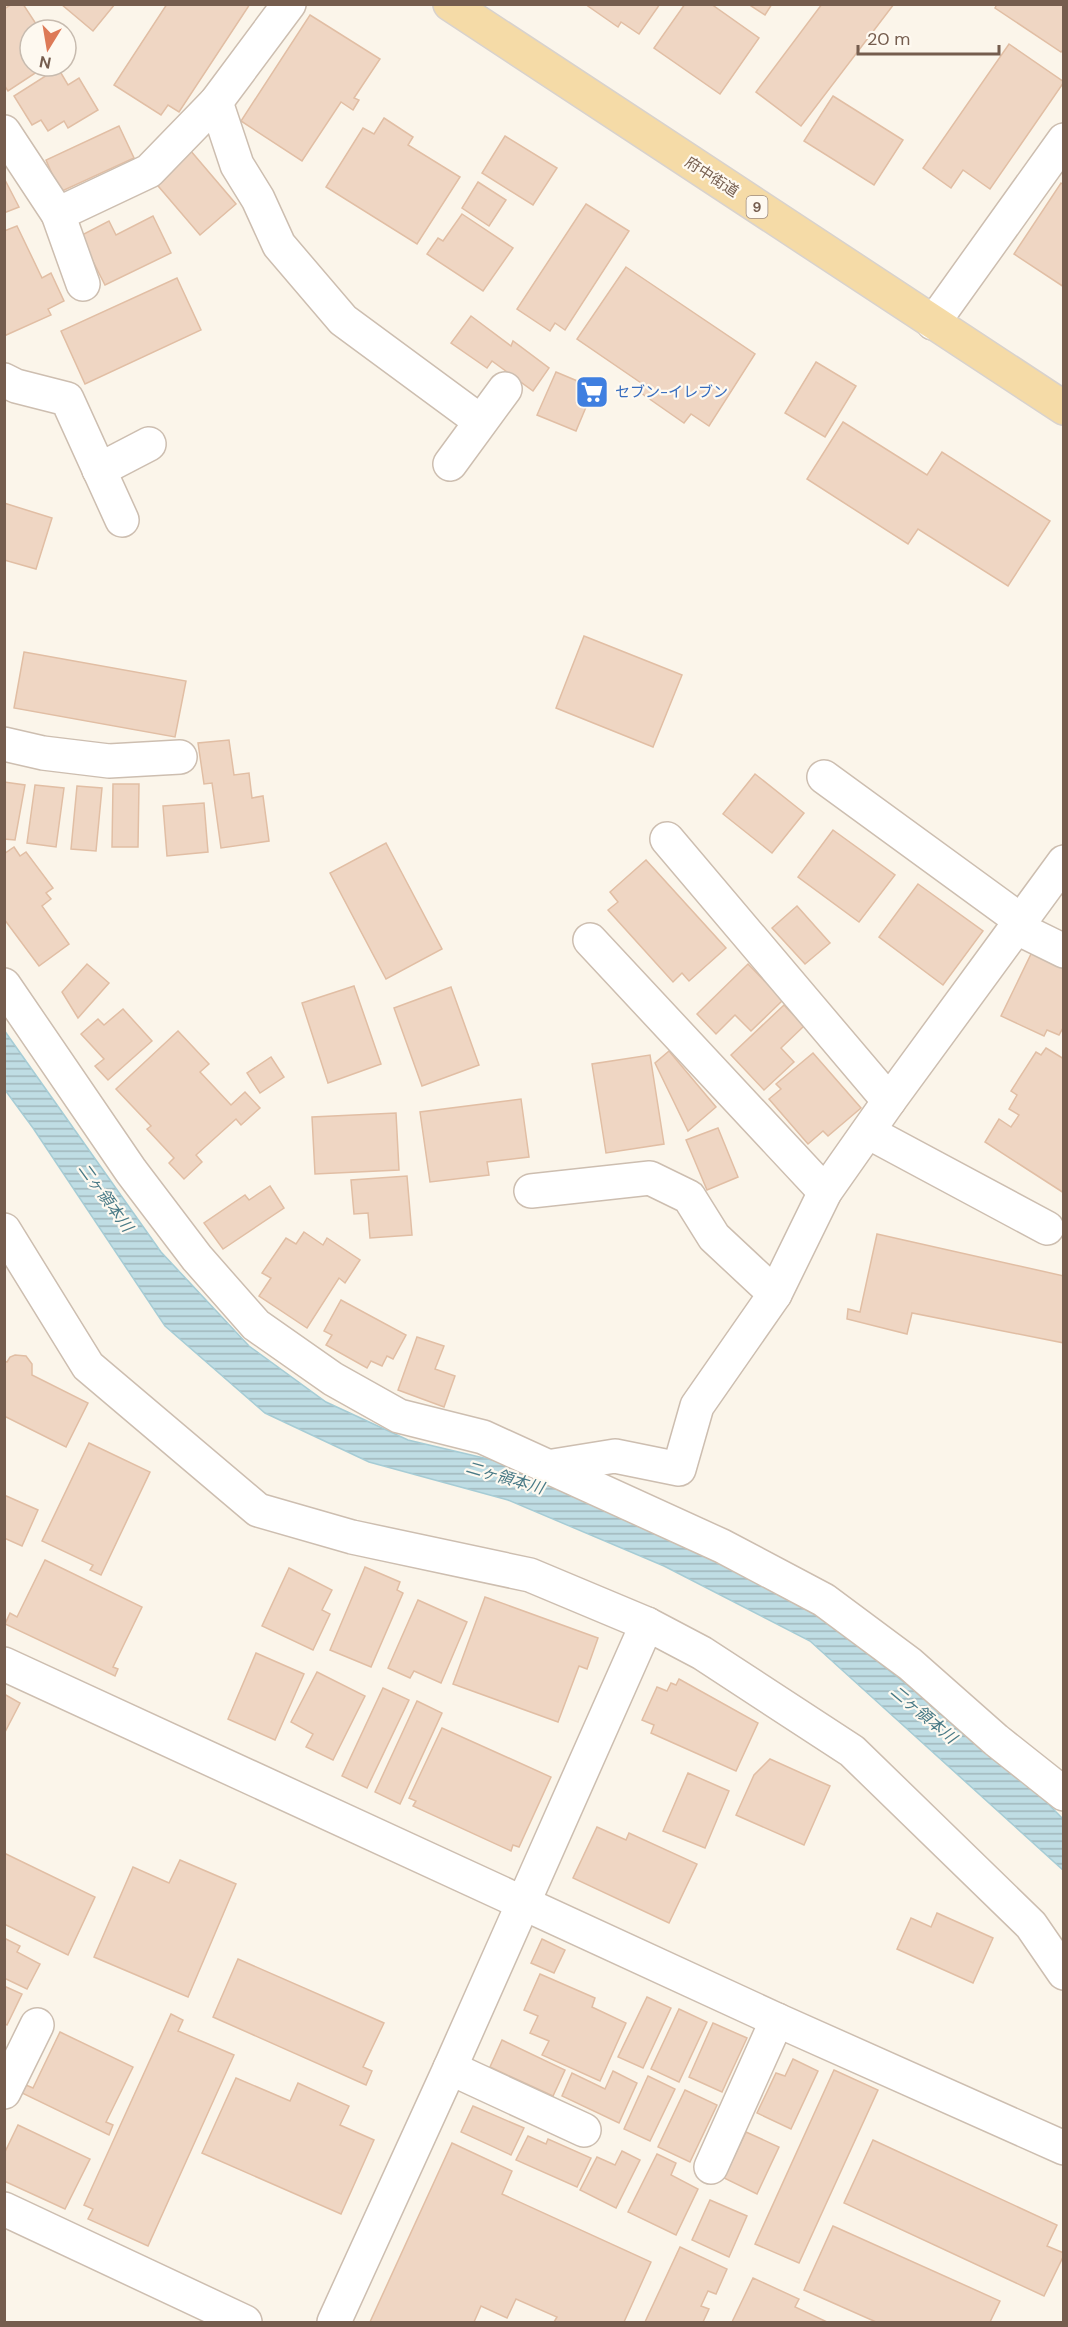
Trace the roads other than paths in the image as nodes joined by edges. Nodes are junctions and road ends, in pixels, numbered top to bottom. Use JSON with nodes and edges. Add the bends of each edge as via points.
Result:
{"nodes":[{"id":1,"x":289,"y":4,"type":"edge"},
{"id":2,"x":450,"y":4,"type":"edge"},
{"id":3,"x":216,"y":102,"type":"junction"},
{"id":4,"x":4,"y":132,"type":"edge"},
{"id":5,"x":1064,"y":140,"type":"edge"},
{"id":6,"x":57,"y":214,"type":"junction"},
{"id":7,"x":83,"y":284,"type":"dead end"},
{"id":8,"x":933,"y":323,"type":"junction"},
{"id":9,"x":4,"y":380,"type":"edge"},
{"id":10,"x":506,"y":389,"type":"dead end"},
{"id":11,"x":1064,"y":408,"type":"edge"},
{"id":12,"x":480,"y":421,"type":"junction"},
{"id":13,"x":149,"y":444,"type":"dead end"},
{"id":14,"x":450,"y":464,"type":"dead end"},
{"id":15,"x":99,"y":470,"type":"junction"},
{"id":16,"x":122,"y":520,"type":"dead end"},
{"id":17,"x":4,"y":744,"type":"edge"},
{"id":18,"x":180,"y":757,"type":"dead end"},
{"id":19,"x":824,"y":777,"type":"dead end"},
{"id":20,"x":667,"y":839,"type":"dead end"},
{"id":21,"x":1064,"y":862,"type":"edge"},
{"id":22,"x":1017,"y":924,"type":"junction"},
{"id":23,"x":590,"y":940,"type":"dead end"},
{"id":24,"x":1064,"y":951,"type":"edge"},
{"id":25,"x":4,"y":985,"type":"edge"},
{"id":26,"x":889,"y":1101,"type":"junction"},
{"id":27,"x":868,"y":1132,"type":"junction"},
{"id":28,"x":531,"y":1191,"type":"dead end"},
{"id":29,"x":825,"y":1192,"type":"junction"},
{"id":30,"x":1047,"y":1228,"type":"dead end"},
{"id":31,"x":4,"y":1230,"type":"edge"},
{"id":32,"x":775,"y":1294,"type":"junction"},
{"id":33,"x":547,"y":1467,"type":"junction"},
{"id":34,"x":647,"y":1624,"type":"junction"},
{"id":35,"x":4,"y":1664,"type":"edge"},
{"id":36,"x":1064,"y":1794,"type":"edge"},
{"id":37,"x":522,"y":1903,"type":"junction"},
{"id":38,"x":1064,"y":1973,"type":"edge"},
{"id":39,"x":777,"y":2020,"type":"junction"},
{"id":40,"x":37,"y":2025,"type":"dead end"},
{"id":41,"x":450,"y":2068,"type":"junction"},
{"id":42,"x":4,"y":2092,"type":"edge"},
{"id":43,"x":584,"y":2130,"type":"dead end"},
{"id":44,"x":1064,"y":2148,"type":"edge"},
{"id":45,"x":711,"y":2167,"type":"dead end"},
{"id":46,"x":4,"y":2210,"type":"edge"},
{"id":47,"x":245,"y":2322,"type":"edge"},
{"id":48,"x":334,"y":2322,"type":"edge"}],
"edges":[{"from":1,"to":3,"type":"street"},
{"from":2,"to":8,"type":"main road","name":"府中街道","number":"9"},
{"from":3,"to":6,"type":"street","via":[[149,171]]},
{"from":3,"to":12,"type":"street","via":[[237,165],[279,245],[343,320]]},
{"from":4,"to":6,"type":"street"},
{"from":5,"to":8,"type":"street"},
{"from":6,"to":7,"type":"street"},
{"from":8,"to":11,"type":"main road","name":"府中街道","number":"9"},
{"from":9,"to":15,"type":"street","via":[[67,399]]},
{"from":10,"to":12,"type":"street"},
{"from":12,"to":14,"type":"street"},
{"from":13,"to":15,"type":"street"},
{"from":15,"to":16,"type":"street"},
{"from":17,"to":18,"type":"street","via":[[109,761]]},
{"from":19,"to":22,"type":"street"},
{"from":20,"to":26,"type":"street"},
{"from":21,"to":22,"type":"street"},
{"from":22,"to":24,"type":"street"},
{"from":22,"to":26,"type":"street"},
{"from":23,"to":29,"type":"street"},
{"from":25,"to":33,"type":"street","via":[[132,1171],[197,1258],[256,1325],[333,1379],[399,1416],[483,1437]]},
{"from":26,"to":27,"type":"street"},
{"from":27,"to":29,"type":"street"},
{"from":27,"to":30,"type":"street"},
{"from":28,"to":32,"type":"street","via":[[650,1178],[689,1197],[714,1237]]},
{"from":29,"to":32,"type":"street"},
{"from":31,"to":34,"type":"street","via":[[88,1366],[258,1510],[352,1537],[530,1575]]},
{"from":32,"to":33,"type":"street","via":[[697,1406],[679,1469],[615,1456]]},
{"from":33,"to":36,"type":"street","via":[[723,1546],[824,1600],[910,1664]]},
{"from":34,"to":37,"type":"street"},
{"from":34,"to":38,"type":"street","via":[[702,1653],[852,1751],[1031,1924]]},
{"from":35,"to":37,"type":"street"},
{"from":37,"to":39,"type":"street"},
{"from":37,"to":41,"type":"street"},
{"from":39,"to":44,"type":"street"},
{"from":39,"to":45,"type":"street"},
{"from":40,"to":42,"type":"street"},
{"from":41,"to":43,"type":"street"},
{"from":41,"to":48,"type":"street"},
{"from":46,"to":47,"type":"street"}]}
